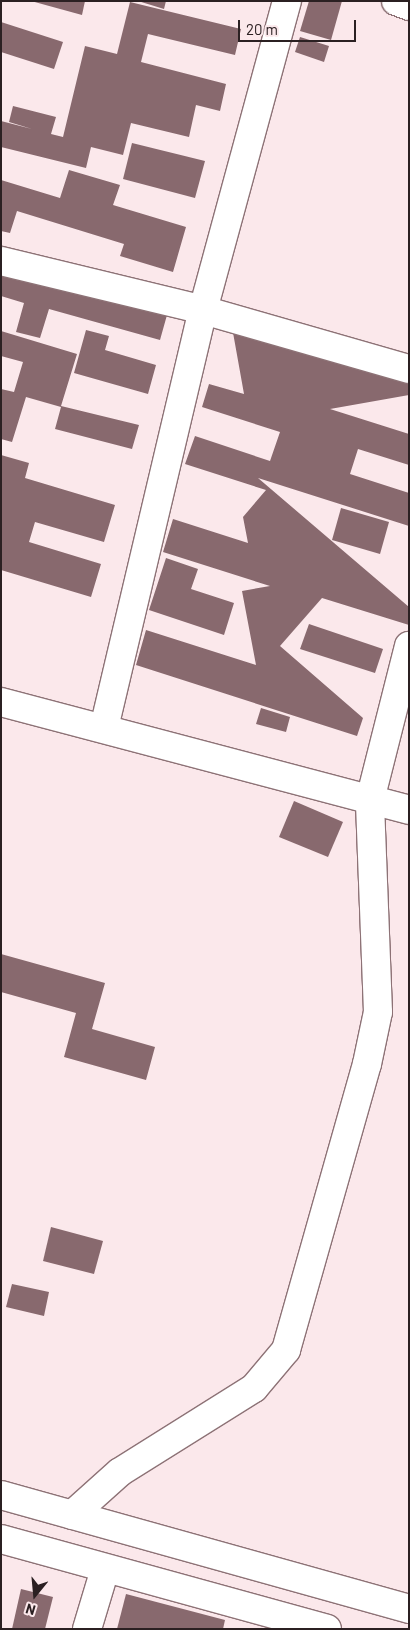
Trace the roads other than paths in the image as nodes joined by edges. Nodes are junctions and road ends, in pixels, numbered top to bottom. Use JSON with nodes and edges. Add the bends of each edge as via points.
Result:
{"nodes":[{"id":1,"x":287,"y":1,"type":"edge"},
{"id":2,"x":396,"y":1,"type":"edge"},
{"id":3,"x":409,"y":6,"type":"edge"},
{"id":4,"x":1,"y":260,"type":"edge"},
{"id":5,"x":204,"y":310,"type":"junction"},
{"id":6,"x":409,"y":369,"type":"edge"},
{"id":7,"x":409,"y":646,"type":"edge"},
{"id":8,"x":1,"y":702,"type":"edge"},
{"id":9,"x":104,"y":728,"type":"junction"},
{"id":10,"x":370,"y":800,"type":"junction"},
{"id":11,"x":409,"y":810,"type":"edge"},
{"id":12,"x":1,"y":1495,"type":"edge"},
{"id":13,"x":72,"y":1515,"type":"junction"},
{"id":14,"x":1,"y":1540,"type":"edge"},
{"id":15,"x":105,"y":1569,"type":"junction"},
{"id":16,"x":409,"y":1608,"type":"edge"},
{"id":17,"x":87,"y":1629,"type":"edge"},
{"id":18,"x":327,"y":1629,"type":"edge"}],
"edges":[{"from":1,"to":5,"type":"street"},
{"from":2,"to":3,"type":"street"},
{"from":4,"to":5,"type":"street"},
{"from":5,"to":6,"type":"street"},
{"from":5,"to":9,"type":"street"},
{"from":7,"to":10,"type":"street"},
{"from":8,"to":9,"type":"street"},
{"from":9,"to":10,"type":"street"},
{"from":10,"to":11,"type":"street"},
{"from":10,"to":13,"type":"street","via":[[378,1012],[367,1064],[286,1350],[254,1388],[120,1472]]},
{"from":12,"to":13,"type":"street"},
{"from":13,"to":16,"type":"street"},
{"from":14,"to":15,"type":"street"},
{"from":15,"to":17,"type":"street"},
{"from":15,"to":18,"type":"street"}]}
